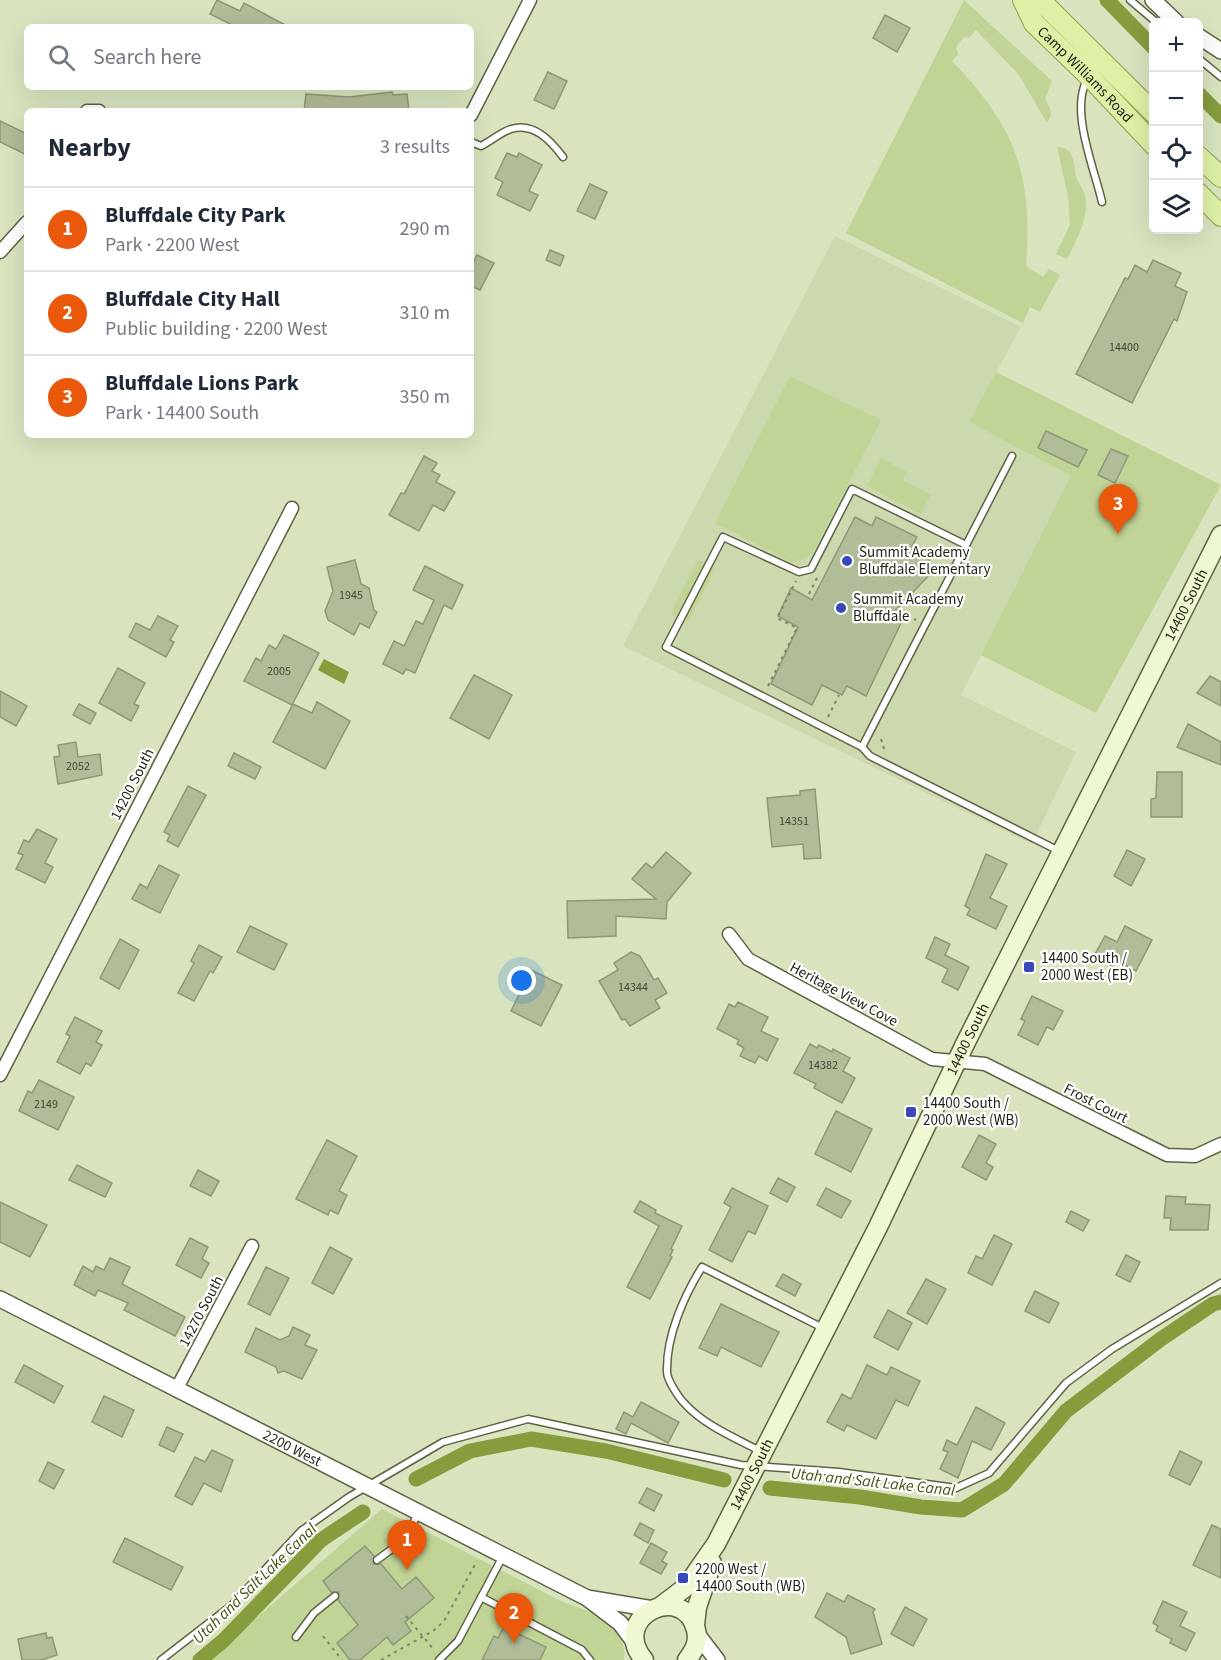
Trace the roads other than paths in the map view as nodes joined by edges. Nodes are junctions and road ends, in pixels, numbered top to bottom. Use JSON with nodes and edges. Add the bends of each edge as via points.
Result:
{"nodes":[{"id":1,"x":530,"y":0,"type":"edge"},
{"id":2,"x":1023,"y":0,"type":"edge"},
{"id":3,"x":1036,"y":0,"type":"edge"},
{"id":4,"x":1130,"y":0,"type":"edge"},
{"id":5,"x":1153,"y":0,"type":"edge"},
{"id":6,"x":1151,"y":18,"type":"edge"},
{"id":7,"x":1172,"y":18,"type":"edge"},
{"id":8,"x":1203,"y":39,"type":"edge"},
{"id":9,"x":1221,"y":51,"type":"edge"},
{"id":10,"x":1203,"y":62,"type":"edge"},
{"id":11,"x":1089,"y":76,"type":"junction"},
{"id":12,"x":1221,"y":77,"type":"edge"},
{"id":13,"x":474,"y":108,"type":"edge"},
{"id":14,"x":1149,"y":108,"type":"edge"},
{"id":15,"x":1149,"y":140,"type":"edge"},
{"id":16,"x":474,"y":143,"type":"edge"},
{"id":17,"x":563,"y":157,"type":"dead end"},
{"id":18,"x":1203,"y":161,"type":"edge"},
{"id":19,"x":1221,"y":177,"type":"edge"},
{"id":20,"x":1203,"y":198,"type":"edge"},
{"id":21,"x":1102,"y":202,"type":"dead end"},
{"id":22,"x":1221,"y":216,"type":"edge"},
{"id":23,"x":24,"y":225,"type":"edge"},
{"id":24,"x":0,"y":252,"type":"edge"},
{"id":25,"x":1012,"y":456,"type":"dead end"},
{"id":26,"x":292,"y":508,"type":"dead end"},
{"id":27,"x":1221,"y":535,"type":"edge"},
{"id":28,"x":966,"y":545,"type":"junction"},
{"id":29,"x":862,"y":747,"type":"junction"},
{"id":30,"x":1061,"y":853,"type":"junction"},
{"id":31,"x":729,"y":934,"type":"dead end"},
{"id":32,"x":957,"y":1061,"type":"junction"},
{"id":33,"x":0,"y":1075,"type":"edge"},
{"id":34,"x":1221,"y":1144,"type":"edge"},
{"id":35,"x":252,"y":1246,"type":"dead end"},
{"id":36,"x":1221,"y":1283,"type":"edge"},
{"id":37,"x":0,"y":1299,"type":"edge"},
{"id":38,"x":826,"y":1329,"type":"junction"},
{"id":39,"x":177,"y":1390,"type":"junction"},
{"id":40,"x":759,"y":1459,"type":"junction"},
{"id":41,"x":367,"y":1486,"type":"junction"},
{"id":42,"x":419,"y":1512,"type":"junction"},
{"id":43,"x":716,"y":1544,"type":"junction"},
{"id":44,"x":503,"y":1555,"type":"junction"},
{"id":45,"x":378,"y":1560,"type":"dead end"},
{"id":46,"x":334,"y":1596,"type":"dead end"},
{"id":47,"x":481,"y":1597,"type":"junction"},
{"id":48,"x":587,"y":1598,"type":"junction"},
{"id":49,"x":657,"y":1607,"type":"junction"},
{"id":50,"x":696,"y":1630,"type":"junction"},
{"id":51,"x":296,"y":1637,"type":"dead end"},
{"id":52,"x":637,"y":1653,"type":"edge"},
{"id":53,"x":161,"y":1660,"type":"edge"},
{"id":54,"x":439,"y":1660,"type":"edge"},
{"id":55,"x":590,"y":1660,"type":"edge"},
{"id":56,"x":687,"y":1660,"type":"edge"},
{"id":57,"x":717,"y":1660,"type":"edge"}],
"edges":[{"from":1,"to":13,"type":"street"},
{"from":2,"to":11,"type":"main road","name":"Camp Williams Road","via":[[1034,23]]},
{"from":3,"to":14,"type":"main road","name":"Camp Williams Road"},
{"from":4,"to":6,"type":"lane"},
{"from":5,"to":7,"type":"street"},
{"from":8,"to":9,"type":"street"},
{"from":10,"to":12,"type":"lane"},
{"from":11,"to":15,"type":"main road","name":"Camp Williams Road"},
{"from":11,"to":21,"type":"lane","via":[[1082,88],[1079,109]]},
{"from":16,"to":17,"type":"lane","via":[[481,146],[511,129],[526,129],[547,136]]},
{"from":18,"to":19,"type":"main road"},
{"from":20,"to":22,"type":"main road"},
{"from":23,"to":24,"type":"street"},
{"from":25,"to":28,"type":"lane"},
{"from":26,"to":33,"type":"street","name":"14200 South"},
{"from":27,"to":30,"type":"main road","name":"14400 South"},
{"from":28,"to":29,"type":"lane"},
{"from":28,"to":29,"type":"lane","via":[[852,489],[811,569],[799,573],[723,537],[666,647]]},
{"from":29,"to":30,"type":"lane","via":[[870,756]]},
{"from":30,"to":32,"type":"main road","name":"14400 South"},
{"from":31,"to":32,"type":"street","name":"Heritage View Cove","via":[[748,959],[932,1059]]},
{"from":32,"to":34,"type":"street","name":"Frost Court","via":[[985,1064],[1167,1155],[1195,1156]]},
{"from":32,"to":38,"type":"main road","name":"14400 South"},
{"from":35,"to":39,"type":"street","name":"14270 South"},
{"from":36,"to":40,"type":"lane","via":[[1112,1348],[1066,1383],[989,1473],[956,1488]]},
{"from":37,"to":39,"type":"street","name":"2200 West"},
{"from":38,"to":40,"type":"main road","name":"14400 South"},
{"from":38,"to":40,"type":"lane","via":[[702,1267],[688,1290],[673,1334],[667,1374],[684,1404]]},
{"from":39,"to":41,"type":"street","name":"2200 West"},
{"from":40,"to":41,"type":"lane","via":[[741,1465],[528,1419],[442,1442]]},
{"from":40,"to":43,"type":"main road","name":"14400 South"},
{"from":41,"to":42,"type":"street","name":"2200 West"},
{"from":41,"to":53,"type":"lane","via":[[301,1531],[232,1605]]},
{"from":42,"to":44,"type":"street","name":"2200 West"},
{"from":42,"to":45,"type":"lane","via":[[404,1540]]},
{"from":43,"to":49,"type":"main road","name":"14400 South","via":[[686,1587]]},
{"from":43,"to":50,"type":"main road","name":"14400 South","via":[[697,1607]]},
{"from":44,"to":47,"type":"lane"},
{"from":44,"to":48,"type":"street","name":"2200 West"},
{"from":46,"to":51,"type":"lane","via":[[314,1613]]},
{"from":47,"to":54,"type":"lane","via":[[458,1641]]},
{"from":47,"to":55,"type":"lane","via":[[582,1650]]},
{"from":48,"to":49,"type":"street","name":"2200 West"},
{"from":48,"to":52,"type":"street","name":"2200 West","via":[[620,1623]]},
{"from":49,"to":50,"type":"main road","via":[[681,1610]]},
{"from":49,"to":52,"type":"main road","name":"14400 South","via":[[638,1624]]},
{"from":50,"to":56,"type":"main road","name":"14400 South","via":[[696,1644]]},
{"from":50,"to":57,"type":"street"}]}
